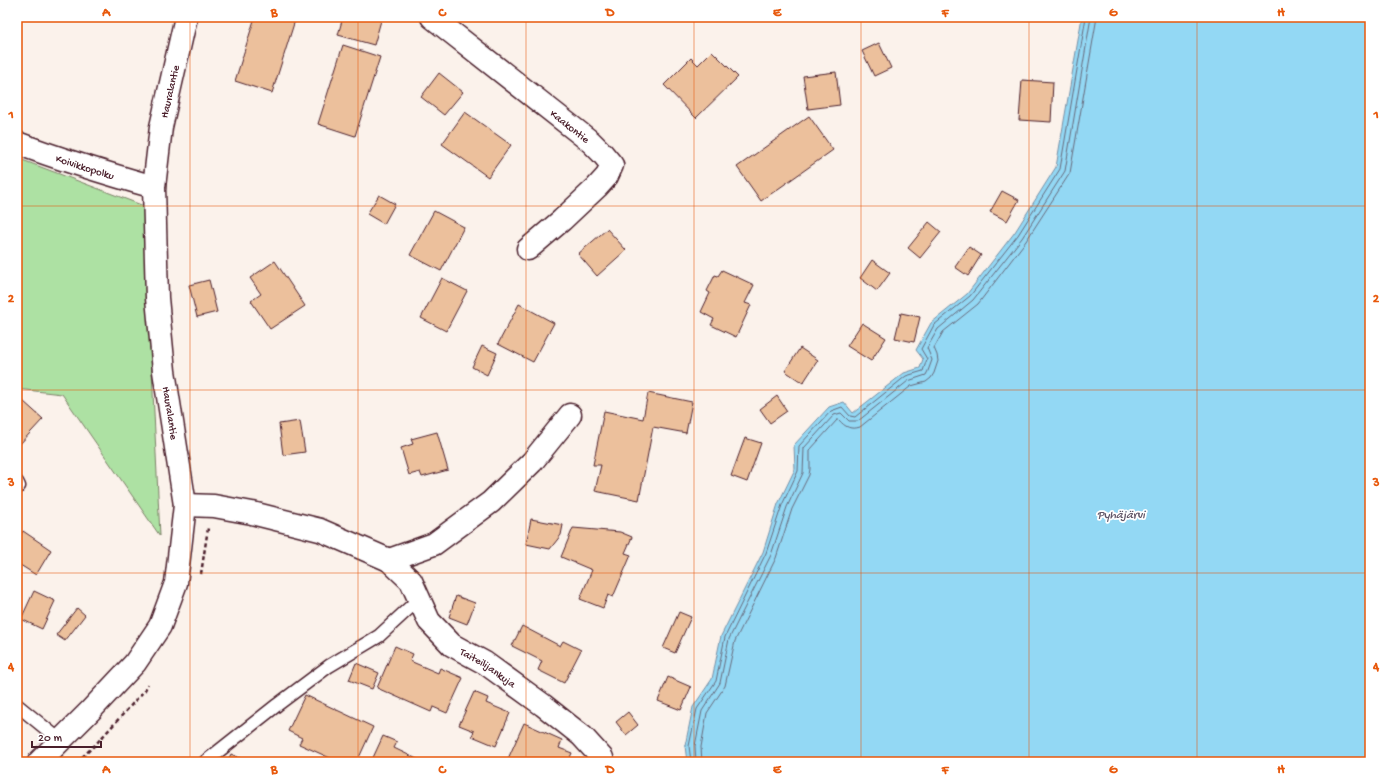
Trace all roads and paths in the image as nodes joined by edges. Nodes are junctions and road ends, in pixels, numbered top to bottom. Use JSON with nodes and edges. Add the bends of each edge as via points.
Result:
{"nodes":[{"id":1,"x":186,"y":17,"type":"edge"},
{"id":2,"x":432,"y":17,"type":"edge"},
{"id":3,"x":17,"y":143,"type":"edge"},
{"id":4,"x":154,"y":187,"type":"junction"},
{"id":5,"x":528,"y":248,"type":"dead end"},
{"id":6,"x":570,"y":415,"type":"dead end"},
{"id":7,"x":17,"y":482,"type":"edge"},
{"id":8,"x":17,"y":488,"type":"edge"},
{"id":9,"x":186,"y":505,"type":"junction"},
{"id":10,"x":389,"y":560,"type":"junction"},
{"id":11,"x":419,"y":599,"type":"junction"},
{"id":12,"x":17,"y":705,"type":"edge"},
{"id":13,"x":61,"y":741,"type":"junction"},
{"id":14,"x":39,"y":762,"type":"edge"},
{"id":15,"x":206,"y":762,"type":"edge"},
{"id":16,"x":603,"y":762,"type":"edge"}],
"edges":[{"from":1,"to":4,"type":"street","name":"Hauralantie","via":[[161,127]]},
{"from":2,"to":5,"type":"street","name":"Kaakontie","via":[[590,142],[612,165],[597,188]]},
{"from":3,"to":4,"type":"street","name":"Koivikkopolku","via":[[97,171]]},
{"from":4,"to":9,"type":"street","name":"Hauralantie","via":[[157,298],[164,371]]},
{"from":6,"to":10,"type":"street","via":[[532,462],[492,502],[434,544]]},
{"from":7,"to":8,"type":"lane"},
{"from":9,"to":10,"type":"street","name":"Taiteilijankuja","via":[[214,506],[252,513],[320,530]]},
{"from":9,"to":13,"type":"street","name":"Hauralantie","via":[[176,583],[160,626],[135,663]]},
{"from":10,"to":11,"type":"street","name":"Taiteilijankuja","via":[[410,581]]},
{"from":11,"to":15,"type":"lane","via":[[379,636],[329,666]]},
{"from":11,"to":16,"type":"street","name":"Taiteilijankuja","via":[[429,621],[452,645],[485,663],[543,705],[582,736]]},
{"from":12,"to":13,"type":"lane"},
{"from":13,"to":14,"type":"street","name":"Hauralantie"}]}
